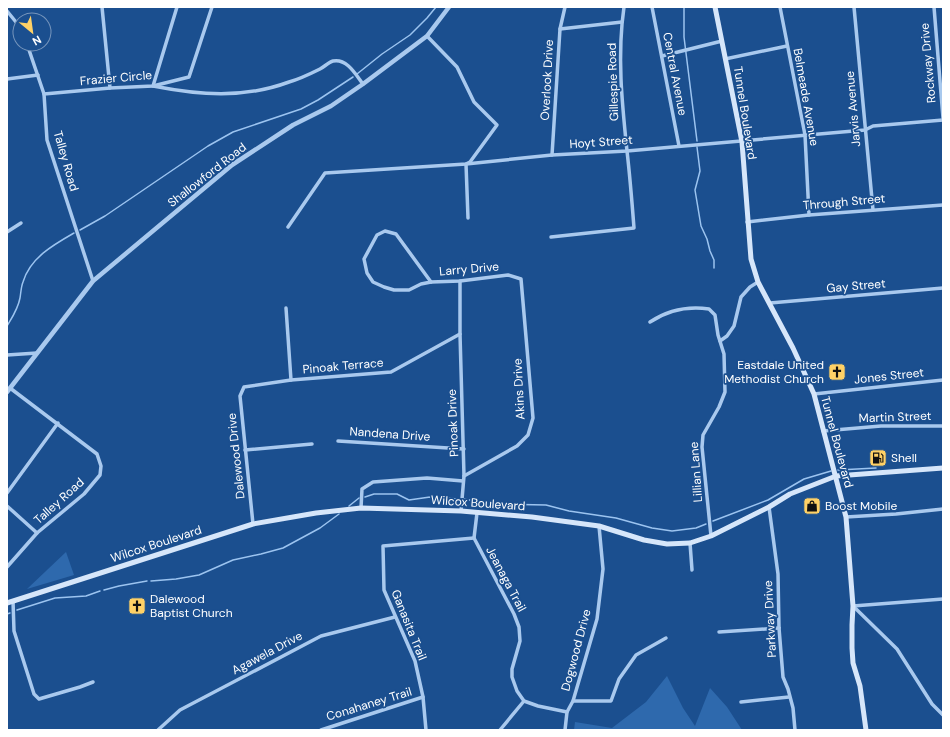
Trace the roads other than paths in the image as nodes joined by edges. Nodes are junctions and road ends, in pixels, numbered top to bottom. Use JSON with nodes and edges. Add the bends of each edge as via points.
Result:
{"nodes":[{"id":1,"x":102,"y":7,"type":"edge"},
{"id":2,"x":178,"y":7,"type":"edge"},
{"id":3,"x":212,"y":7,"type":"edge"},
{"id":4,"x":449,"y":7,"type":"edge"},
{"id":5,"x":564,"y":7,"type":"edge"},
{"id":6,"x":624,"y":7,"type":"edge"},
{"id":7,"x":652,"y":7,"type":"edge"},
{"id":8,"x":715,"y":7,"type":"edge"},
{"id":9,"x":780,"y":7,"type":"edge"},
{"id":10,"x":854,"y":7,"type":"edge"},
{"id":11,"x":934,"y":7,"type":"edge"},
{"id":12,"x":622,"y":22,"type":"junction"},
{"id":13,"x":560,"y":28,"type":"junction"},
{"id":14,"x":427,"y":36,"type":"junction"},
{"id":15,"x":722,"y":41,"type":"junction"},
{"id":16,"x":787,"y":46,"type":"junction"},
{"id":17,"x":31,"y":52,"type":"edge"},
{"id":18,"x":662,"y":56,"type":"junction"},
{"id":19,"x":726,"y":59,"type":"junction"},
{"id":20,"x":38,"y":75,"type":"junction"},
{"id":21,"x":7,"y":79,"type":"edge"},
{"id":22,"x":363,"y":84,"type":"junction"},
{"id":23,"x":152,"y":86,"type":"junction"},
{"id":24,"x":110,"y":88,"type":"junction"},
{"id":25,"x":44,"y":94,"type":"junction"},
{"id":26,"x":943,"y":119,"type":"edge"},
{"id":27,"x":865,"y":130,"type":"junction"},
{"id":28,"x":805,"y":135,"type":"junction"},
{"id":29,"x":742,"y":142,"type":"junction"},
{"id":30,"x":678,"y":146,"type":"junction"},
{"id":31,"x":627,"y":151,"type":"junction"},
{"id":32,"x":552,"y":155,"type":"junction"},
{"id":33,"x":466,"y":164,"type":"junction"},
{"id":34,"x":943,"y":205,"type":"edge"},
{"id":35,"x":872,"y":210,"type":"junction"},
{"id":36,"x":809,"y":215,"type":"junction"},
{"id":37,"x":468,"y":218,"type":"dead end"},
{"id":38,"x":747,"y":222,"type":"junction"},
{"id":39,"x":21,"y":223,"type":"dead end"},
{"id":40,"x":288,"y":227,"type":"dead end"},
{"id":41,"x":7,"y":232,"type":"edge"},
{"id":42,"x":551,"y":237,"type":"dead end"},
{"id":43,"x":508,"y":275,"type":"joint"},
{"id":44,"x":93,"y":281,"type":"junction"},
{"id":45,"x":460,"y":281,"type":"junction"},
{"id":46,"x":431,"y":282,"type":"junction"},
{"id":47,"x":758,"y":282,"type":"junction"},
{"id":48,"x":943,"y":288,"type":"edge"},
{"id":49,"x":770,"y":303,"type":"junction"},
{"id":50,"x":286,"y":308,"type":"dead end"},
{"id":51,"x":650,"y":322,"type":"dead end"},
{"id":52,"x":460,"y":334,"type":"junction"},
{"id":53,"x":720,"y":341,"type":"junction"},
{"id":54,"x":37,"y":354,"type":"junction"},
{"id":55,"x":7,"y":355,"type":"edge"},
{"id":56,"x":292,"y":380,"type":"junction"},
{"id":57,"x":943,"y":380,"type":"edge"},
{"id":58,"x":244,"y":387,"type":"joint"},
{"id":59,"x":9,"y":390,"type":"edge"},
{"id":60,"x":814,"y":394,"type":"junction"},
{"id":61,"x":58,"y":423,"type":"junction"},
{"id":62,"x":943,"y":426,"type":"edge"},
{"id":63,"x":823,"y":431,"type":"junction"},
{"id":64,"x":338,"y":441,"type":"dead end"},
{"id":65,"x":312,"y":444,"type":"dead end"},
{"id":66,"x":464,"y":449,"type":"junction"},
{"id":67,"x":245,"y":450,"type":"junction"},
{"id":68,"x":943,"y":468,"type":"edge"},
{"id":69,"x":464,"y":476,"type":"junction"},
{"id":70,"x":836,"y":476,"type":"junction"},
{"id":71,"x":463,"y":481,"type":"junction"},
{"id":72,"x":7,"y":493,"type":"edge"},
{"id":73,"x":7,"y":506,"type":"edge"},
{"id":74,"x":769,"y":506,"type":"junction"},
{"id":75,"x":361,"y":508,"type":"junction"},
{"id":76,"x":943,"y":509,"type":"edge"},
{"id":77,"x":460,"y":511,"type":"junction"},
{"id":78,"x":477,"y":513,"type":"junction"},
{"id":79,"x":846,"y":517,"type":"junction"},
{"id":80,"x":253,"y":524,"type":"junction"},
{"id":81,"x":598,"y":526,"type":"junction"},
{"id":82,"x":37,"y":533,"type":"junction"},
{"id":83,"x":711,"y":536,"type":"junction"},
{"id":84,"x":474,"y":538,"type":"junction"},
{"id":85,"x":690,"y":543,"type":"junction"},
{"id":86,"x":7,"y":567,"type":"edge"},
{"id":87,"x":692,"y":570,"type":"dead end"},
{"id":88,"x":943,"y":599,"type":"edge"},
{"id":89,"x":13,"y":601,"type":"junction"},
{"id":90,"x":7,"y":603,"type":"edge"},
{"id":91,"x":853,"y":606,"type":"junction"},
{"id":92,"x":395,"y":617,"type":"junction"},
{"id":93,"x":779,"y":628,"type":"junction"},
{"id":94,"x":719,"y":632,"type":"dead end"},
{"id":95,"x":666,"y":638,"type":"dead end"},
{"id":96,"x":93,"y":682,"type":"dead end"},
{"id":97,"x":789,"y":696,"type":"junction"},
{"id":98,"x":423,"y":698,"type":"junction"},
{"id":99,"x":573,"y":701,"type":"junction"},
{"id":100,"x":524,"y":702,"type":"junction"},
{"id":101,"x":741,"y":702,"type":"dead end"},
{"id":102,"x":567,"y":712,"type":"junction"},
{"id":103,"x":943,"y":715,"type":"edge"},
{"id":104,"x":158,"y":730,"type":"edge"},
{"id":105,"x":321,"y":730,"type":"edge"},
{"id":106,"x":426,"y":730,"type":"edge"},
{"id":107,"x":500,"y":730,"type":"edge"},
{"id":108,"x":565,"y":730,"type":"edge"},
{"id":109,"x":795,"y":730,"type":"edge"},
{"id":110,"x":866,"y":730,"type":"edge"}],
"edges":[{"from":1,"to":24,"type":"street"},
{"from":2,"to":23,"type":"street"},
{"from":3,"to":23,"type":"street","name":"Frazier Circle","via":[[189,77]]},
{"from":4,"to":14,"type":"street","name":"Shallowford Road"},
{"from":5,"to":13,"type":"street","name":"Overlook Drive"},
{"from":6,"to":12,"type":"street","name":"Gillespie Road"},
{"from":7,"to":18,"type":"street","name":"Central Avenue"},
{"from":8,"to":15,"type":"main road","name":"Tunnel Boulevard"},
{"from":9,"to":16,"type":"street","name":"Belmeade Avenue"},
{"from":10,"to":27,"type":"street","name":"Jarvis Avenue"},
{"from":11,"to":26,"type":"street","name":"Rockway Drive"},
{"from":12,"to":13,"type":"street"},
{"from":12,"to":31,"type":"street","name":"Gillespie Road","via":[[621,90]]},
{"from":13,"to":32,"type":"street","name":"Overlook Drive"},
{"from":14,"to":22,"type":"street","name":"Shallowford Road"},
{"from":14,"to":33,"type":"street","via":[[457,67],[474,102],[496,125]]},
{"from":15,"to":18,"type":"street"},
{"from":15,"to":19,"type":"main road","name":"Tunnel Boulevard"},
{"from":16,"to":19,"type":"street"},
{"from":16,"to":28,"type":"street","name":"Belmeade Avenue"},
{"from":17,"to":20,"type":"street","name":"Talley Road"},
{"from":18,"to":30,"type":"street","name":"Central Avenue"},
{"from":19,"to":29,"type":"main road","name":"Tunnel Boulevard"},
{"from":20,"to":21,"type":"street"},
{"from":20,"to":25,"type":"street","name":"Talley Road"},
{"from":22,"to":23,"type":"street","via":[[350,67],[343,62],[333,61],[288,83],[254,92],[196,94]]},
{"from":22,"to":44,"type":"street","name":"Shallowford Road","via":[[232,165]]},
{"from":23,"to":24,"type":"street","name":"Frazier Circle"},
{"from":24,"to":25,"type":"street","name":"Frazier Circle"},
{"from":25,"to":44,"type":"street","name":"Talley Road","via":[[47,140]]},
{"from":26,"to":27,"type":"street","name":"Hoyt Street","via":[[873,126]]},
{"from":27,"to":28,"type":"street","name":"Hoyt Street"},
{"from":27,"to":35,"type":"street","name":"Jarvis Avenue"},
{"from":28,"to":29,"type":"street","name":"Hoyt Street"},
{"from":28,"to":36,"type":"street","name":"Belmeade Avenue"},
{"from":29,"to":30,"type":"street","name":"Hoyt Street"},
{"from":29,"to":38,"type":"main road","name":"Tunnel Boulevard"},
{"from":30,"to":31,"type":"street","name":"Hoyt Street"},
{"from":31,"to":32,"type":"street","name":"Hoyt Street"},
{"from":31,"to":42,"type":"street","name":"Gillespie Road","via":[[634,228]]},
{"from":32,"to":33,"type":"street","name":"Hoyt Street"},
{"from":33,"to":37,"type":"street"},
{"from":33,"to":40,"type":"street","name":"Hoyt Street","via":[[325,173]]},
{"from":34,"to":35,"type":"street","name":"Through Street"},
{"from":35,"to":36,"type":"street","name":"Through Street"},
{"from":36,"to":38,"type":"street","name":"Through Street"},
{"from":38,"to":47,"type":"main road","name":"Tunnel Boulevard","via":[[751,258]]},
{"from":39,"to":41,"type":"street"},
{"from":43,"to":45,"type":"street","name":"Larry Drive"},
{"from":43,"to":69,"type":"street","name":"Akins Drive","via":[[521,279],[533,418],[528,436],[517,446]]},
{"from":44,"to":54,"type":"street","name":"Shallowford Road"},
{"from":45,"to":46,"type":"street","name":"Larry Drive"},
{"from":45,"to":52,"type":"street","name":"Pinoak Drive"},
{"from":46,"to":46,"type":"street","name":"Larry Drive","via":[[409,290],[394,290],[373,282],[367,273],[364,259],[377,235],[385,231],[396,234]]},
{"from":47,"to":49,"type":"main road","name":"Tunnel Boulevard"},
{"from":47,"to":53,"type":"street","via":[[741,297],[734,326]]},
{"from":48,"to":49,"type":"street","name":"Gay Street"},
{"from":49,"to":60,"type":"main road","name":"Tunnel Boulevard"},
{"from":50,"to":56,"type":"street"},
{"from":51,"to":53,"type":"street","name":"Lillian Lane","via":[[660,315],[677,310],[694,307],[709,309],[714,315]]},
{"from":52,"to":56,"type":"street","name":"Pinoak Terrace","via":[[391,372]]},
{"from":52,"to":66,"type":"street","name":"Pinoak Drive"},
{"from":53,"to":83,"type":"street","name":"Lillian Lane","via":[[724,354],[725,392],[703,435],[702,447]]},
{"from":54,"to":55,"type":"street"},
{"from":54,"to":59,"type":"street","name":"Shallowford Road"},
{"from":56,"to":58,"type":"street","name":"Pinoak Terrace"},
{"from":57,"to":60,"type":"street","name":"Jones Street"},
{"from":58,"to":67,"type":"street","name":"Dalewood Drive","via":[[240,396]]},
{"from":59,"to":61,"type":"street","name":"Talley Road"},
{"from":60,"to":63,"type":"main road","name":"Tunnel Boulevard"},
{"from":61,"to":72,"type":"street"},
{"from":61,"to":82,"type":"street","name":"Talley Road","via":[[97,454],[101,466],[100,475],[84,494]]},
{"from":62,"to":63,"type":"street","name":"Martin Street","via":[[881,426]]},
{"from":63,"to":70,"type":"main road","name":"Tunnel Boulevard"},
{"from":64,"to":66,"type":"street","name":"Nandena Drive"},
{"from":65,"to":67,"type":"street"},
{"from":66,"to":69,"type":"street","name":"Pinoak Drive"},
{"from":67,"to":80,"type":"street","name":"Dalewood Drive"},
{"from":68,"to":70,"type":"main road","name":"Wilcox Boulevard"},
{"from":69,"to":71,"type":"street","name":"Pinoak Drive"},
{"from":70,"to":74,"type":"main road","name":"Wilcox Boulevard","via":[[790,494]]},
{"from":70,"to":79,"type":"main road","name":"Tunnel Boulevard"},
{"from":71,"to":75,"type":"street","via":[[427,478],[373,482],[362,489]]},
{"from":71,"to":77,"type":"street","name":"Pinoak Drive"},
{"from":73,"to":82,"type":"street"},
{"from":74,"to":83,"type":"main road","name":"Wilcox Boulevard"},
{"from":74,"to":93,"type":"street","name":"Parkway Drive","via":[[778,574]]},
{"from":75,"to":77,"type":"main road","name":"Wilcox Boulevard"},
{"from":75,"to":80,"type":"main road","name":"Wilcox Boulevard"},
{"from":76,"to":79,"type":"street"},
{"from":77,"to":78,"type":"main road","name":"Wilcox Boulevard"},
{"from":78,"to":81,"type":"main road","name":"Wilcox Boulevard"},
{"from":78,"to":84,"type":"street","name":"Jeanaga Trail"},
{"from":79,"to":91,"type":"main road","name":"Tunnel Boulevard"},
{"from":80,"to":89,"type":"main road","name":"Wilcox Boulevard"},
{"from":81,"to":85,"type":"main road","name":"Wilcox Boulevard","via":[[644,540],[667,544]]},
{"from":81,"to":99,"type":"street","name":"Dogwood Drive","via":[[603,569],[597,619]]},
{"from":82,"to":86,"type":"street","name":"Talley Road"},
{"from":83,"to":85,"type":"main road","name":"Wilcox Boulevard"},
{"from":84,"to":92,"type":"street","name":"Ganasita Trail","via":[[383,546],[384,590]]},
{"from":84,"to":100,"type":"street","name":"Jeanaga Trail","via":[[519,627],[520,641],[512,677]]},
{"from":85,"to":87,"type":"street"},
{"from":88,"to":91,"type":"street"},
{"from":89,"to":90,"type":"main road","name":"Wilcox Boulevard"},
{"from":89,"to":96,"type":"street","via":[[14,631],[34,694],[39,699]]},
{"from":91,"to":103,"type":"street","via":[[897,649],[932,704]]},
{"from":91,"to":110,"type":"main road","name":"Tunnel Boulevard","via":[[852,648]]},
{"from":92,"to":98,"type":"street","name":"Ganasita Trail","via":[[415,661]]},
{"from":92,"to":104,"type":"street","name":"Agawela Drive","via":[[321,636],[180,710]]},
{"from":93,"to":94,"type":"street"},
{"from":93,"to":97,"type":"street","name":"Parkway Drive","via":[[783,677]]},
{"from":95,"to":99,"type":"street","via":[[636,655],[619,679],[611,701]]},
{"from":97,"to":101,"type":"street"},
{"from":97,"to":109,"type":"street","name":"Parkway Drive"},
{"from":98,"to":105,"type":"street","name":"Conahaney Trail"},
{"from":98,"to":106,"type":"street","name":"Ganasita Trail"},
{"from":99,"to":102,"type":"street","name":"Dogwood Drive"},
{"from":100,"to":102,"type":"street"},
{"from":100,"to":107,"type":"street"},
{"from":102,"to":108,"type":"street","name":"Dogwood Drive"}]}
